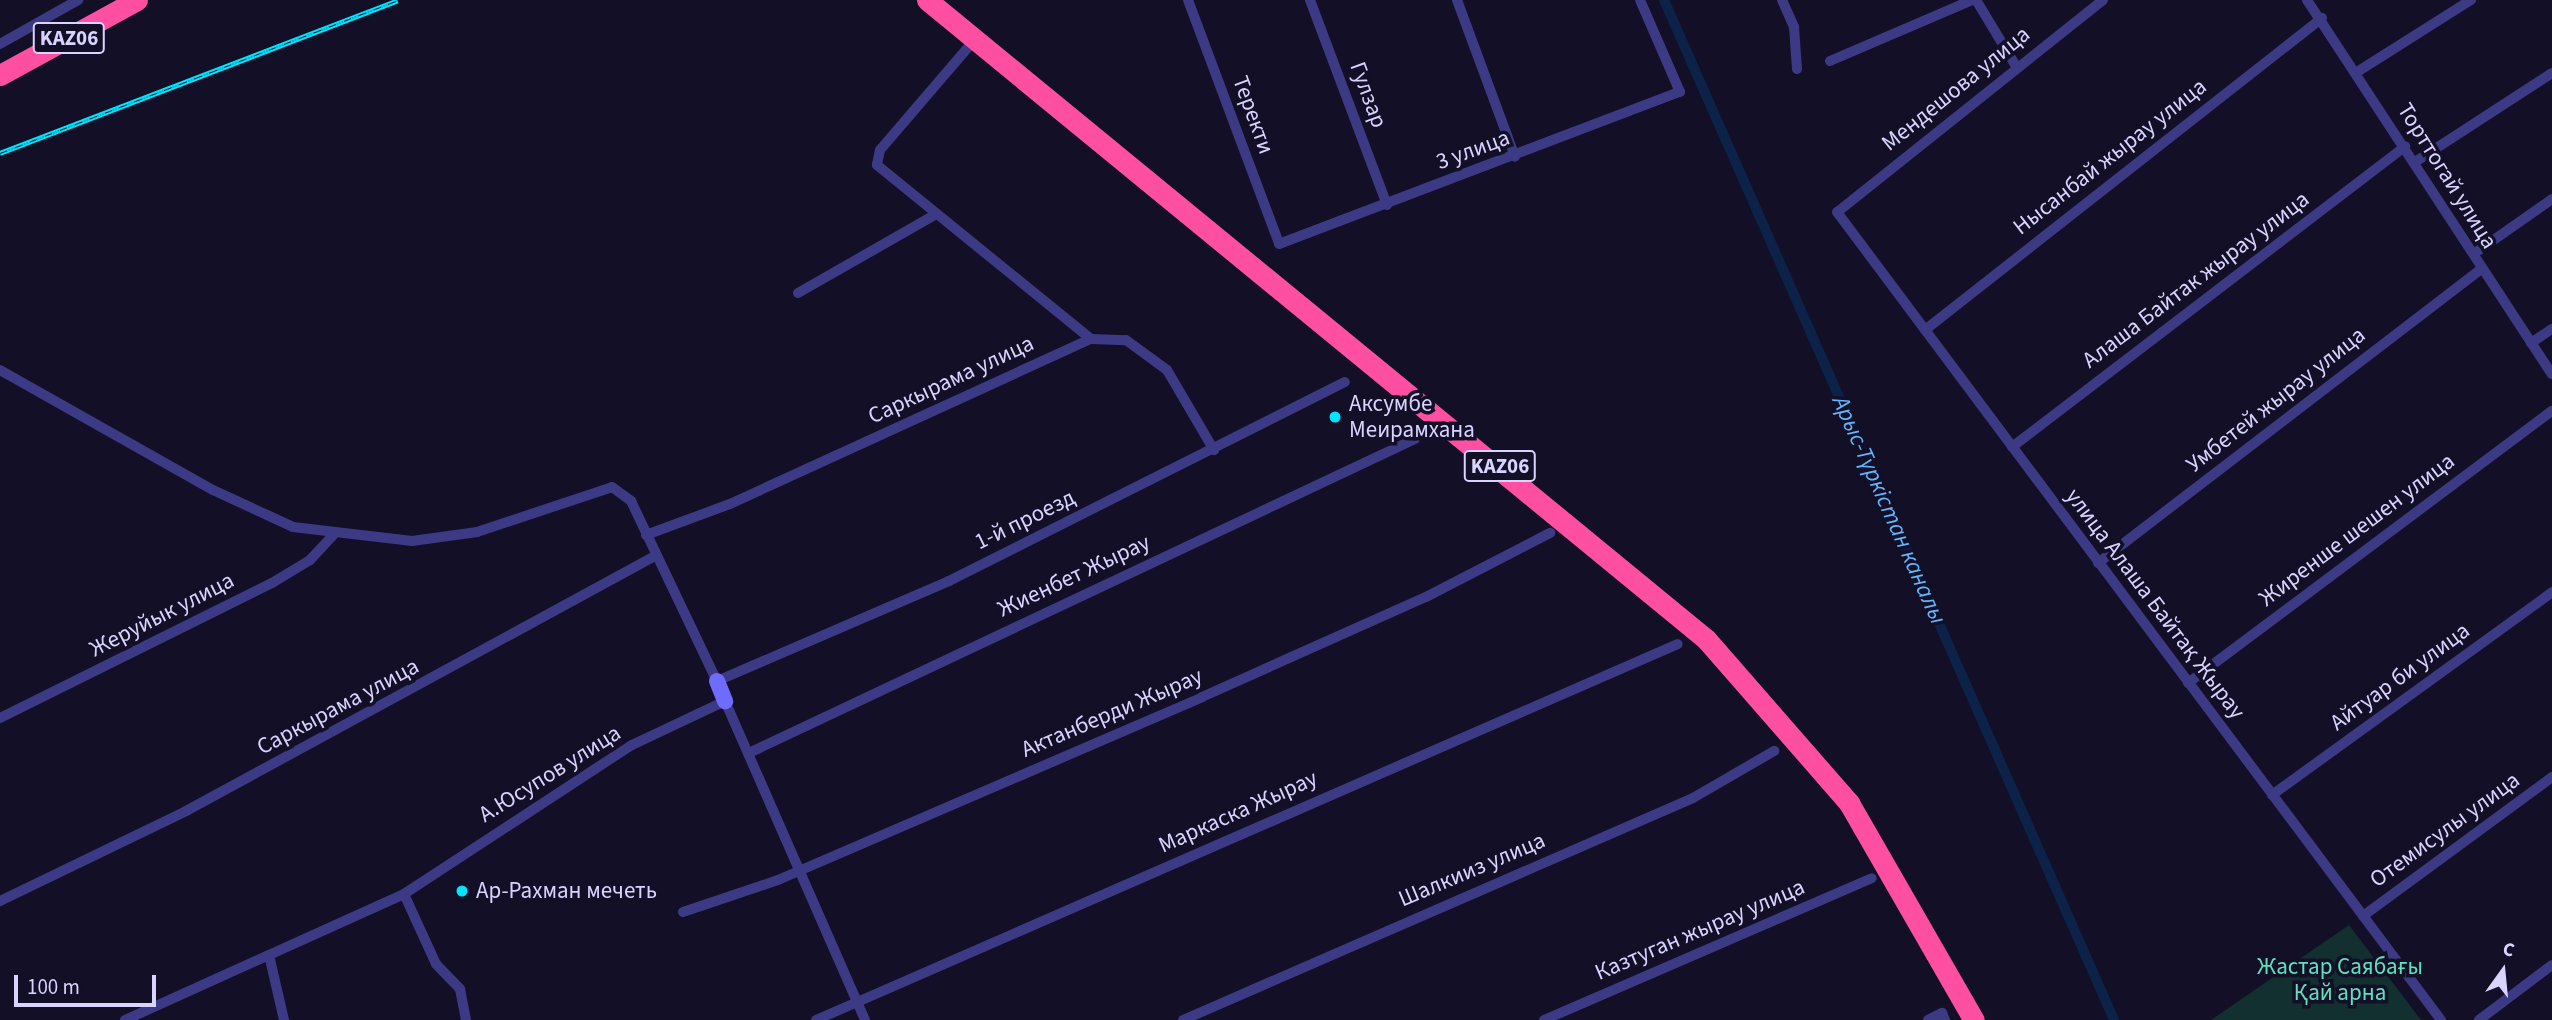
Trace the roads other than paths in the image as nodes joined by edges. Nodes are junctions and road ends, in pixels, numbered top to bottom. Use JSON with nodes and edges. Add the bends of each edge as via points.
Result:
{"nodes":[{"id":1,"x":78,"y":0,"type":"edge"},
{"id":2,"x":112,"y":0,"type":"edge"},
{"id":3,"x":137,"y":0,"type":"edge"},
{"id":4,"x":927,"y":0,"type":"edge"},
{"id":5,"x":946,"y":0,"type":"edge"},
{"id":6,"x":1188,"y":0,"type":"edge"},
{"id":7,"x":1310,"y":0,"type":"edge"},
{"id":8,"x":1457,"y":0,"type":"edge"},
{"id":9,"x":1640,"y":0,"type":"edge"},
{"id":10,"x":1782,"y":0,"type":"edge"},
{"id":11,"x":1974,"y":0,"type":"edge"},
{"id":12,"x":2103,"y":0,"type":"edge"},
{"id":13,"x":2307,"y":0,"type":"edge"},
{"id":14,"x":2471,"y":0,"type":"edge"},
{"id":15,"x":1959,"y":3,"type":"edge"},
{"id":16,"x":2322,"y":18,"type":"junction"},
{"id":17,"x":975,"y":39,"type":"junction"},
{"id":18,"x":0,"y":44,"type":"edge"},
{"id":19,"x":0,"y":61,"type":"edge"},
{"id":20,"x":1830,"y":61,"type":"dead end"},
{"id":21,"x":2016,"y":66,"type":"junction"},
{"id":22,"x":1797,"y":69,"type":"dead end"},
{"id":23,"x":2357,"y":72,"type":"junction"},
{"id":24,"x":2552,"y":73,"type":"edge"},
{"id":25,"x":0,"y":75,"type":"edge"},
{"id":26,"x":2405,"y":146,"type":"junction"},
{"id":27,"x":1515,"y":157,"type":"junction"},
{"id":28,"x":2415,"y":162,"type":"junction"},
{"id":29,"x":2552,"y":199,"type":"edge"},
{"id":30,"x":1387,"y":205,"type":"junction"},
{"id":31,"x":1837,"y":212,"type":"joint"},
{"id":32,"x":935,"y":215,"type":"junction"},
{"id":33,"x":1279,"y":244,"type":"joint"},
{"id":34,"x":2475,"y":253,"type":"junction"},
{"id":35,"x":2480,"y":270,"type":"junction"},
{"id":36,"x":798,"y":293,"type":"dead end"},
{"id":37,"x":2552,"y":329,"type":"edge"},
{"id":38,"x":1925,"y":330,"type":"junction"},
{"id":39,"x":1091,"y":339,"type":"junction"},
{"id":40,"x":2531,"y":343,"type":"junction"},
{"id":41,"x":0,"y":370,"type":"edge"},
{"id":42,"x":2552,"y":374,"type":"edge"},
{"id":43,"x":1345,"y":382,"type":"dead end"},
{"id":44,"x":2552,"y":411,"type":"edge"},
{"id":45,"x":1415,"y":439,"type":"dead end"},
{"id":46,"x":2012,"y":447,"type":"junction"},
{"id":47,"x":1214,"y":450,"type":"junction"},
{"id":48,"x":1550,"y":533,"type":"dead end"},
{"id":49,"x":333,"y":535,"type":"junction"},
{"id":50,"x":646,"y":535,"type":"junction"},
{"id":51,"x":656,"y":556,"type":"junction"},
{"id":52,"x":2098,"y":563,"type":"junction"},
{"id":53,"x":2552,"y":592,"type":"edge"},
{"id":54,"x":1678,"y":644,"type":"dead end"},
{"id":55,"x":716,"y":681,"type":"junction"},
{"id":56,"x":2188,"y":683,"type":"junction"},
{"id":57,"x":725,"y":701,"type":"junction"},
{"id":58,"x":0,"y":719,"type":"edge"},
{"id":59,"x":1774,"y":751,"type":"dead end"},
{"id":60,"x":751,"y":752,"type":"junction"},
{"id":61,"x":2552,"y":777,"type":"edge"},
{"id":62,"x":2272,"y":795,"type":"junction"},
{"id":63,"x":802,"y":866,"type":"junction"},
{"id":64,"x":1872,"y":878,"type":"dead end"},
{"id":65,"x":404,"y":894,"type":"junction"},
{"id":66,"x":0,"y":901,"type":"edge"},
{"id":67,"x":683,"y":912,"type":"dead end"},
{"id":68,"x":2363,"y":916,"type":"junction"},
{"id":69,"x":270,"y":954,"type":"junction"},
{"id":70,"x":2552,"y":965,"type":"edge"},
{"id":71,"x":858,"y":1003,"type":"junction"},
{"id":72,"x":1943,"y":1017,"type":"edge"},
{"id":73,"x":128,"y":1019,"type":"edge"},
{"id":74,"x":284,"y":1020,"type":"edge"},
{"id":75,"x":466,"y":1020,"type":"edge"},
{"id":76,"x":816,"y":1020,"type":"edge"},
{"id":77,"x":865,"y":1020,"type":"edge"},
{"id":78,"x":1183,"y":1020,"type":"edge"},
{"id":79,"x":1544,"y":1020,"type":"edge"},
{"id":80,"x":1928,"y":1020,"type":"edge"},
{"id":81,"x":1975,"y":1020,"type":"edge"},
{"id":82,"x":1988,"y":1020,"type":"edge"},
{"id":83,"x":2441,"y":1020,"type":"edge"},
{"id":84,"x":2479,"y":1020,"type":"edge"}],
"edges":[{"from":1,"to":18,"type":"street"},
{"from":2,"to":19,"type":"highway","number":"KАZ06"},
{"from":3,"to":25,"type":"highway","number":"KАZ06"},
{"from":4,"to":17,"type":"highway","number":"KАZ06"},
{"from":5,"to":82,"type":"highway","number":"KАZ06","via":[[1714,631],[1859,796]]},
{"from":6,"to":33,"type":"street","name":"Теректи"},
{"from":7,"to":30,"type":"street","name":"Гулзар"},
{"from":8,"to":27,"type":"street"},
{"from":9,"to":27,"type":"street","name":"3 улица","via":[[1680,92]]},
{"from":10,"to":22,"type":"street","via":[[1794,27]]},
{"from":11,"to":15,"type":"street"},
{"from":11,"to":21,"type":"street"},
{"from":12,"to":21,"type":"street","name":"Мендешова улица"},
{"from":13,"to":16,"type":"street","name":"Торттогай улица"},
{"from":14,"to":23,"type":"street"},
{"from":15,"to":20,"type":"street"},
{"from":16,"to":23,"type":"street","name":"Торттогай улица"},
{"from":16,"to":38,"type":"street","name":"Нысанбай жырау улица"},
{"from":17,"to":32,"type":"street","name":"Саркырама улица","via":[[875,157]]},
{"from":17,"to":81,"type":"highway","number":"KАZ06","via":[[1706,639],[1849,803]]},
{"from":21,"to":31,"type":"street","name":"Мендешова улица"},
{"from":23,"to":26,"type":"street","name":"Торттогай улица"},
{"from":24,"to":28,"type":"street"},
{"from":26,"to":28,"type":"street","name":"Торттогай улица"},
{"from":26,"to":46,"type":"street","name":"Алаша Байтак жырау улица"},
{"from":27,"to":30,"type":"street","name":"3 улица"},
{"from":28,"to":34,"type":"street","name":"Торттогай улица"},
{"from":29,"to":34,"type":"street"},
{"from":30,"to":33,"type":"street","name":"3 улица"},
{"from":31,"to":38,"type":"street","name":"улица Алаша Байтақ Жырау"},
{"from":32,"to":36,"type":"street"},
{"from":32,"to":39,"type":"street","name":"Саркырама улица"},
{"from":34,"to":35,"type":"street","name":"Торттогай улица"},
{"from":35,"to":40,"type":"street","name":"Торттогай улица"},
{"from":35,"to":52,"type":"street","name":"Умбетей жырау улица"},
{"from":37,"to":40,"type":"street"},
{"from":38,"to":46,"type":"street","name":"улица Алаша Байтақ Жырау"},
{"from":39,"to":47,"type":"street","via":[[1126,340],[1167,370]]},
{"from":39,"to":50,"type":"street","name":"Саркырама улица","via":[[730,504]]},
{"from":40,"to":42,"type":"street","name":"Торттогай улица"},
{"from":41,"to":49,"type":"street","via":[[213,490],[293,527]]},
{"from":43,"to":47,"type":"street","name":"1-й проезд"},
{"from":44,"to":56,"type":"street","name":"Жиренше шешен улица"},
{"from":45,"to":60,"type":"street","name":"Жиенбет Жырау"},
{"from":46,"to":52,"type":"street","name":"улица Алаша Байтақ Жырау"},
{"from":47,"to":55,"type":"street","name":"1-й проезд","via":[[949,581]]},
{"from":48,"to":63,"type":"street","name":"Актанберди Жырау","via":[[1426,597],[1202,697]]},
{"from":49,"to":50,"type":"street","via":[[412,541],[477,532],[612,487],[631,500]]},
{"from":49,"to":58,"type":"street","name":"Жеруйык улица","via":[[310,560],[272,583]]},
{"from":50,"to":51,"type":"street"},
{"from":51,"to":55,"type":"street"},
{"from":51,"to":66,"type":"street","name":"Саркырама улица","via":[[186,811]]},
{"from":52,"to":56,"type":"street","name":"улица Алаша Байтақ Жырау"},
{"from":53,"to":62,"type":"street","name":"Айтуар би улица"},
{"from":54,"to":71,"type":"street","name":"Маркаска Жырау"},
{"from":55,"to":57,"type":"street"},
{"from":56,"to":62,"type":"street","name":"улица Алаша Байтақ Жырау"},
{"from":57,"to":60,"type":"street"},
{"from":57,"to":65,"type":"street","name":"А.Юсупов улица","via":[[632,746]]},
{"from":59,"to":78,"type":"street","name":"Шалкииз улица","via":[[1693,798]]},
{"from":60,"to":63,"type":"street"},
{"from":61,"to":68,"type":"street","name":"Отемисулы улица"},
{"from":62,"to":68,"type":"street","name":"улица Алаша Байтақ Жырау"},
{"from":63,"to":67,"type":"street","name":"Актанберди Жырау"},
{"from":63,"to":71,"type":"street"},
{"from":64,"to":79,"type":"street","name":"Казтуган жырау улица"},
{"from":65,"to":69,"type":"street","name":"А.Юсупов улица"},
{"from":65,"to":75,"type":"street","via":[[436,964],[460,989]]},
{"from":68,"to":83,"type":"street","name":"улица Алаша Байтақ Жырау"},
{"from":69,"to":73,"type":"street","name":"А.Юсупов улица"},
{"from":69,"to":74,"type":"street"},
{"from":70,"to":84,"type":"street"},
{"from":71,"to":76,"type":"street","name":"Маркаска Жырау"},
{"from":71,"to":77,"type":"street"},
{"from":72,"to":80,"type":"street"}]}
